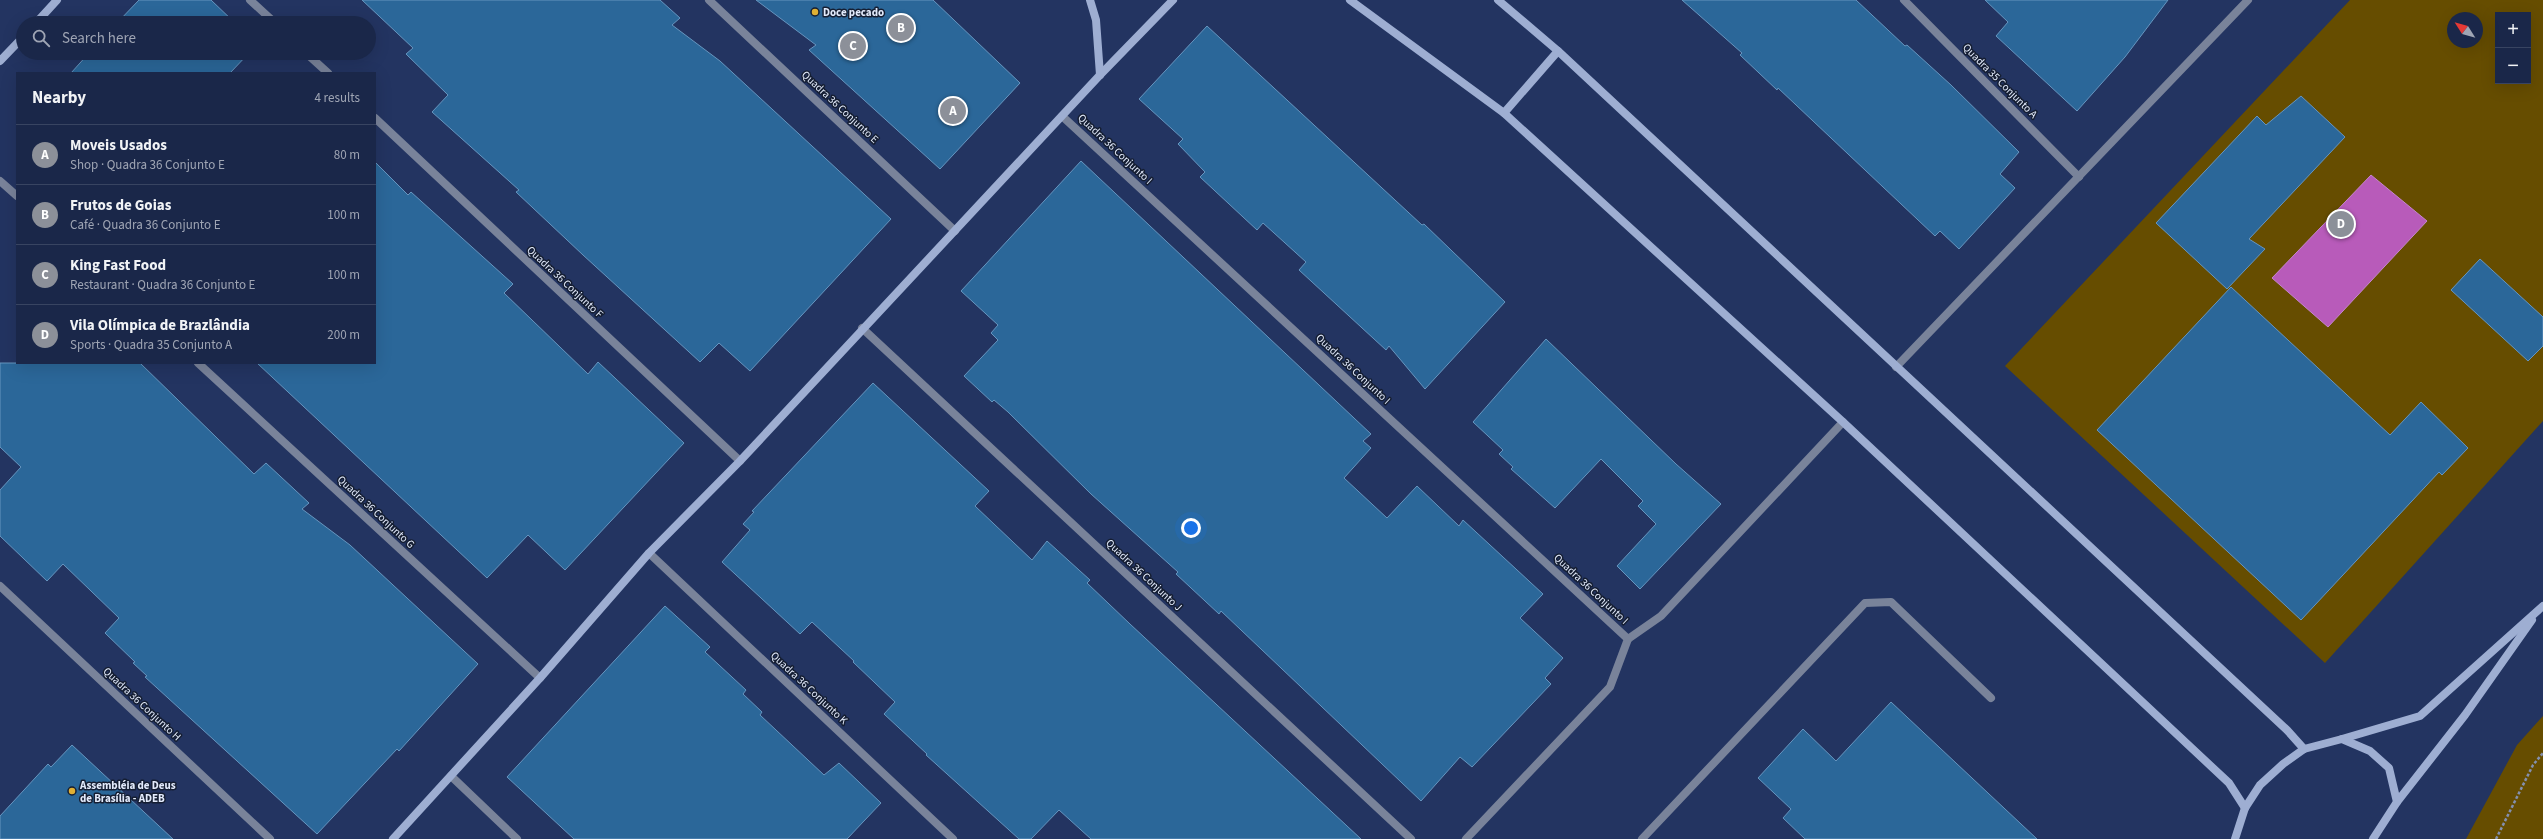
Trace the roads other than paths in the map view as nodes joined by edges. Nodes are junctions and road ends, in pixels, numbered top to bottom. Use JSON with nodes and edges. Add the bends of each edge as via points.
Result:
{"nodes":[{"id":1,"x":57,"y":0,"type":"edge"},
{"id":2,"x":250,"y":0,"type":"edge"},
{"id":3,"x":709,"y":0,"type":"edge"},
{"id":4,"x":1090,"y":0,"type":"edge"},
{"id":5,"x":1173,"y":0,"type":"edge"},
{"id":6,"x":1350,"y":0,"type":"edge"},
{"id":7,"x":1498,"y":0,"type":"edge"},
{"id":8,"x":1904,"y":0,"type":"edge"},
{"id":9,"x":2248,"y":0,"type":"edge"},
{"id":10,"x":42,"y":16,"type":"edge"},
{"id":11,"x":267,"y":16,"type":"edge"},
{"id":12,"x":16,"y":44,"type":"edge"},
{"id":13,"x":1558,"y":51,"type":"junction"},
{"id":14,"x":314,"y":60,"type":"edge"},
{"id":15,"x":0,"y":61,"type":"edge"},
{"id":16,"x":327,"y":72,"type":"edge"},
{"id":17,"x":1100,"y":75,"type":"junction"},
{"id":18,"x":1504,"y":113,"type":"junction"},
{"id":19,"x":1062,"y":116,"type":"junction"},
{"id":20,"x":376,"y":119,"type":"edge"},
{"id":21,"x":2079,"y":177,"type":"junction"},
{"id":22,"x":0,"y":180,"type":"edge"},
{"id":23,"x":16,"y":195,"type":"edge"},
{"id":24,"x":955,"y":231,"type":"junction"},
{"id":25,"x":862,"y":328,"type":"junction"},
{"id":26,"x":199,"y":364,"type":"edge"},
{"id":27,"x":1896,"y":367,"type":"junction"},
{"id":28,"x":1842,"y":422,"type":"junction"},
{"id":29,"x":740,"y":461,"type":"junction"},
{"id":30,"x":649,"y":553,"type":"junction"},
{"id":31,"x":0,"y":586,"type":"edge"},
{"id":32,"x":2542,"y":607,"type":"edge"},
{"id":33,"x":1628,"y":639,"type":"junction"},
{"id":34,"x":540,"y":678,"type":"junction"},
{"id":35,"x":1991,"y":698,"type":"dead end"},
{"id":36,"x":2342,"y":739,"type":"junction"},
{"id":37,"x":2304,"y":749,"type":"junction"},
{"id":38,"x":451,"y":776,"type":"junction"},
{"id":39,"x":2397,"y":802,"type":"junction"},
{"id":40,"x":2245,"y":808,"type":"junction"},
{"id":41,"x":270,"y":839,"type":"edge"},
{"id":42,"x":393,"y":839,"type":"edge"},
{"id":43,"x":517,"y":839,"type":"edge"},
{"id":44,"x":953,"y":839,"type":"edge"},
{"id":45,"x":1411,"y":839,"type":"edge"},
{"id":46,"x":1466,"y":839,"type":"edge"},
{"id":47,"x":1642,"y":839,"type":"edge"},
{"id":48,"x":2235,"y":839,"type":"edge"},
{"id":49,"x":2373,"y":839,"type":"edge"}],
"edges":[{"from":1,"to":10,"type":"street"},
{"from":2,"to":11,"type":"street"},
{"from":3,"to":24,"type":"street","name":"Quadra 36 Conjunto E"},
{"from":4,"to":17,"type":"street","via":[[1096,20]]},
{"from":5,"to":17,"type":"street"},
{"from":6,"to":18,"type":"street"},
{"from":7,"to":13,"type":"street"},
{"from":8,"to":21,"type":"street","name":"Quadra 35 Conjunto A"},
{"from":9,"to":21,"type":"street"},
{"from":12,"to":15,"type":"street"},
{"from":13,"to":18,"type":"street"},
{"from":13,"to":27,"type":"street"},
{"from":14,"to":16,"type":"street"},
{"from":17,"to":19,"type":"street"},
{"from":18,"to":28,"type":"street"},
{"from":19,"to":24,"type":"street"},
{"from":19,"to":33,"type":"street","name":"Quadra 36 Conjunto I"},
{"from":20,"to":29,"type":"street","name":"Quadra 36 Conjunto F"},
{"from":21,"to":27,"type":"street"},
{"from":22,"to":23,"type":"street"},
{"from":24,"to":25,"type":"street"},
{"from":25,"to":29,"type":"street"},
{"from":25,"to":45,"type":"street","name":"Quadra 36 Conjunto J"},
{"from":26,"to":34,"type":"street","name":"Quadra 36 Conjunto G"},
{"from":27,"to":37,"type":"street","via":[[2287,730]]},
{"from":28,"to":33,"type":"street","via":[[1662,616]]},
{"from":28,"to":40,"type":"street","via":[[2229,783]]},
{"from":29,"to":30,"type":"street"},
{"from":30,"to":34,"type":"street"},
{"from":30,"to":44,"type":"street","name":"Quadra 36 Conjunto K"},
{"from":31,"to":41,"type":"street","name":"Quadra 36 Conjunto H"},
{"from":32,"to":36,"type":"street","via":[[2420,716]]},
{"from":32,"to":39,"type":"street","via":[[2465,715]]},
{"from":33,"to":46,"type":"street","via":[[1610,687]]},
{"from":34,"to":38,"type":"street"},
{"from":35,"to":47,"type":"street","via":[[1891,602],[1865,603]]},
{"from":36,"to":37,"type":"street"},
{"from":36,"to":39,"type":"street","via":[[2370,751],[2389,768]]},
{"from":37,"to":40,"type":"street","via":[[2260,785]]},
{"from":38,"to":42,"type":"street"},
{"from":38,"to":43,"type":"street"},
{"from":39,"to":49,"type":"street"},
{"from":40,"to":48,"type":"street"}]}
